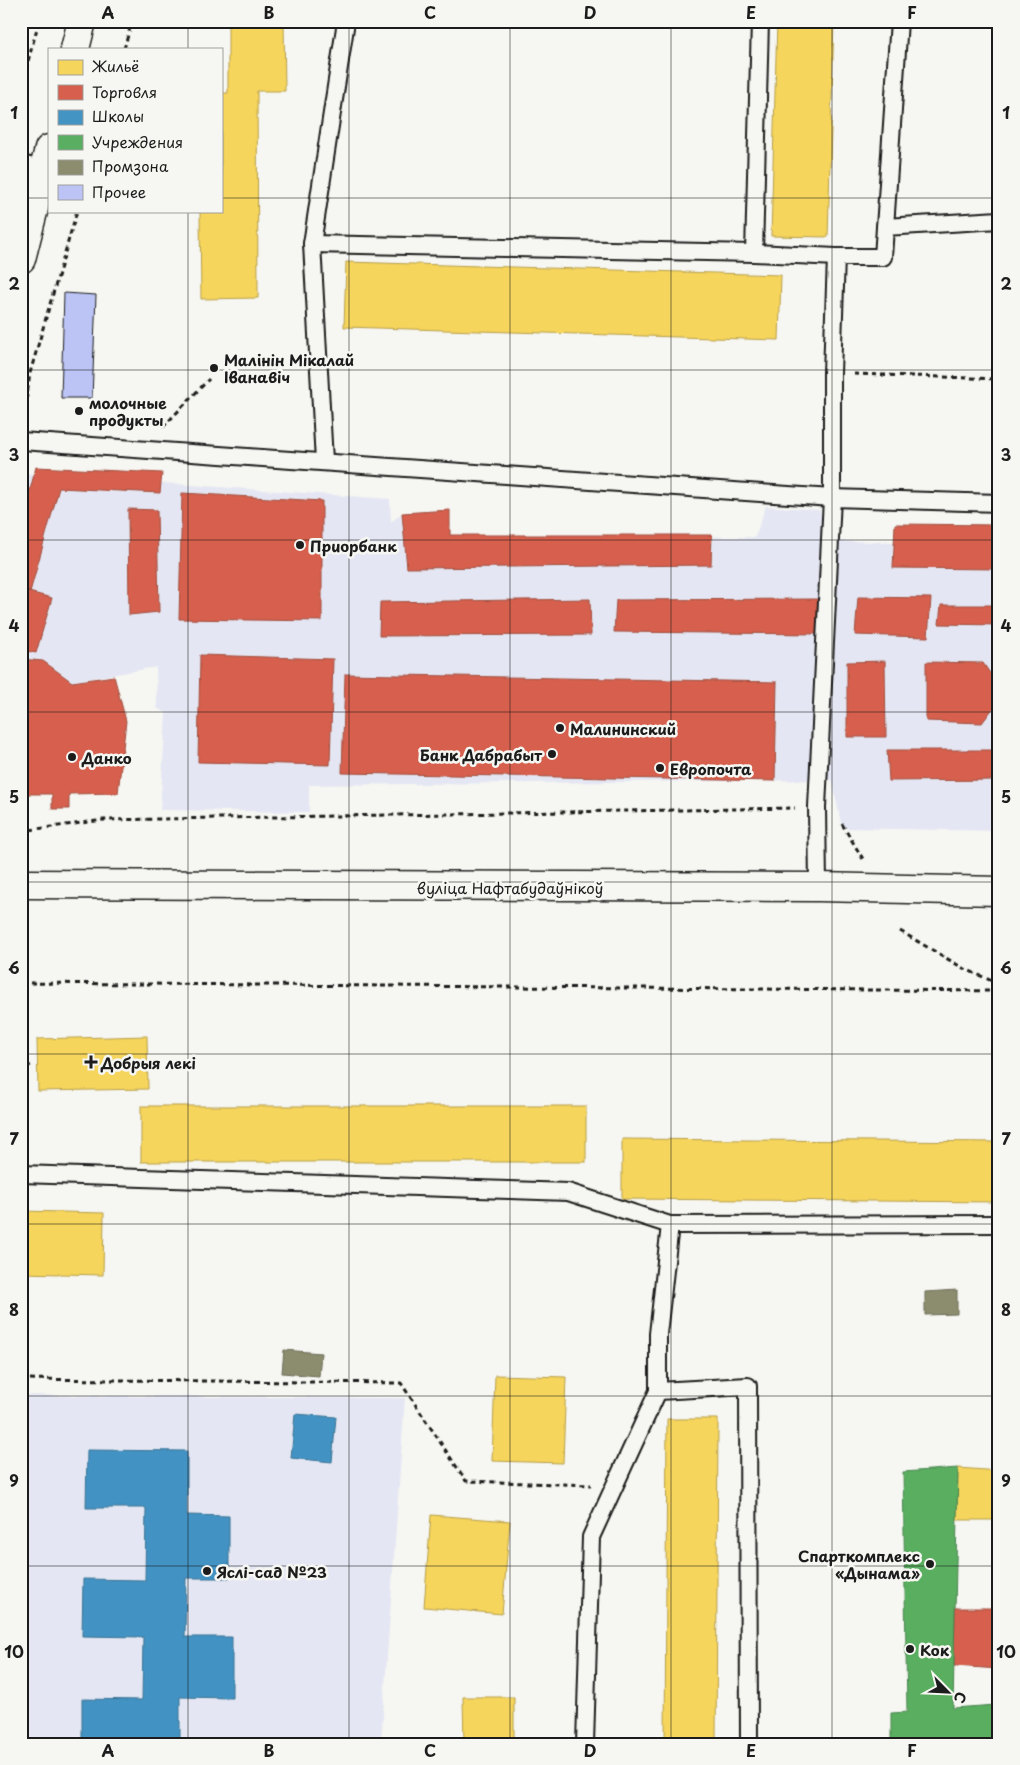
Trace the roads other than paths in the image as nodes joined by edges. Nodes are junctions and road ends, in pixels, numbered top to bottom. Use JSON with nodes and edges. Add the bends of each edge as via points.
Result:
{"nodes":[{"id":1,"x":82,"y":21,"type":"edge"},
{"id":2,"x":346,"y":21,"type":"edge"},
{"id":3,"x":760,"y":21,"type":"edge"},
{"id":4,"x":899,"y":21,"type":"edge"},
{"id":5,"x":75,"y":48,"type":"edge"},
{"id":6,"x":38,"y":160,"type":"edge"},
{"id":7,"x":999,"y":220,"type":"edge"},
{"id":8,"x":885,"y":227,"type":"junction"},
{"id":9,"x":312,"y":244,"type":"junction"},
{"id":10,"x":754,"y":253,"type":"junction"},
{"id":11,"x":836,"y":258,"type":"junction"},
{"id":12,"x":21,"y":259,"type":"edge"},
{"id":13,"x":21,"y":441,"type":"edge"},
{"id":14,"x":324,"y":461,"type":"junction"},
{"id":15,"x":832,"y":498,"type":"junction"},
{"id":16,"x":999,"y":503,"type":"edge"},
{"id":17,"x":21,"y":884,"type":"edge"},
{"id":18,"x":818,"y":887,"type":"junction"},
{"id":19,"x":999,"y":891,"type":"edge"},
{"id":20,"x":21,"y":1174,"type":"edge"},
{"id":21,"x":999,"y":1224,"type":"edge"},
{"id":22,"x":670,"y":1226,"type":"junction"},
{"id":23,"x":658,"y":1391,"type":"junction"},
{"id":24,"x":585,"y":1744,"type":"edge"},
{"id":25,"x":749,"y":1744,"type":"edge"}],
"edges":[{"from":1,"to":5,"type":"main road"},
{"from":2,"to":9,"type":"lane"},
{"from":3,"to":10,"type":"lane"},
{"from":4,"to":8,"type":"lane"},
{"from":6,"to":12,"type":"main road"},
{"from":7,"to":8,"type":"lane"},
{"from":8,"to":11,"type":"lane","via":[[883,257]]},
{"from":9,"to":10,"type":"lane"},
{"from":9,"to":14,"type":"lane"},
{"from":10,"to":11,"type":"lane"},
{"from":11,"to":15,"type":"lane"},
{"from":13,"to":14,"type":"lane"},
{"from":14,"to":15,"type":"lane"},
{"from":15,"to":16,"type":"lane"},
{"from":15,"to":18,"type":"lane","via":[[817,807]]},
{"from":17,"to":18,"type":"main road","name":"вуліца Нафтабудаўнікоў"},
{"from":18,"to":19,"type":"main road","name":"вуліца Нафтабудаўнікоў"},
{"from":20,"to":22,"type":"lane","via":[[568,1192]]},
{"from":21,"to":22,"type":"lane"},
{"from":22,"to":23,"type":"lane","via":[[658,1334]]},
{"from":23,"to":24,"type":"lane","via":[[591,1537]]},
{"from":23,"to":25,"type":"lane","via":[[748,1386]]}]}
